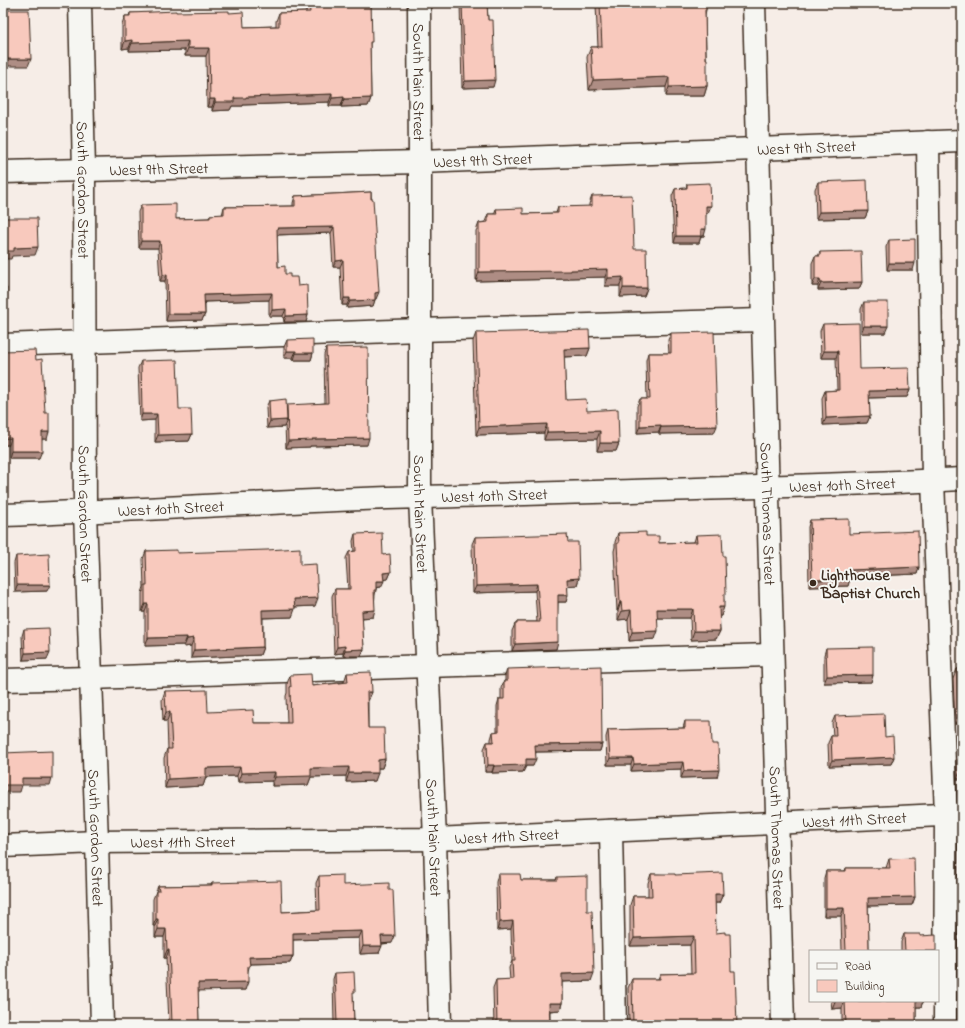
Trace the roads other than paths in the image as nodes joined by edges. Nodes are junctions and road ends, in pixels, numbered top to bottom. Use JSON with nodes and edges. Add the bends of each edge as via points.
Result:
{"nodes":[{"id":1,"x":80,"y":3,"type":"edge"},
{"id":2,"x":419,"y":3,"type":"edge"},
{"id":3,"x":754,"y":3,"type":"edge"},
{"id":4,"x":962,"y":141,"type":"edge"},
{"id":5,"x":928,"y":142,"type":"junction"},
{"id":6,"x":758,"y":148,"type":"junction"},
{"id":7,"x":420,"y":162,"type":"junction"},
{"id":8,"x":84,"y":170,"type":"junction"},
{"id":9,"x":3,"y":172,"type":"edge"},
{"id":10,"x":762,"y":320,"type":"junction"},
{"id":11,"x":420,"y":330,"type":"junction"},
{"id":12,"x":85,"y":343,"type":"junction"},
{"id":13,"x":3,"y":345,"type":"edge"},
{"id":14,"x":962,"y":479,"type":"edge"},
{"id":15,"x":933,"y":480,"type":"junction"},
{"id":16,"x":767,"y":487,"type":"junction"},
{"id":17,"x":420,"y":497,"type":"junction"},
{"id":18,"x":85,"y":512,"type":"junction"},
{"id":19,"x":3,"y":515,"type":"edge"},
{"id":20,"x":772,"y":655,"type":"junction"},
{"id":21,"x":427,"y":666,"type":"junction"},
{"id":22,"x":91,"y":678,"type":"junction"},
{"id":23,"x":3,"y":680,"type":"edge"},
{"id":24,"x":954,"y":815,"type":"edge"},
{"id":25,"x":777,"y":824,"type":"junction"},
{"id":26,"x":611,"y":831,"type":"junction"},
{"id":27,"x":435,"y":839,"type":"junction"},
{"id":28,"x":98,"y":842,"type":"junction"},
{"id":29,"x":3,"y":846,"type":"edge"},
{"id":30,"x":102,"y":1025,"type":"edge"},
{"id":31,"x":440,"y":1025,"type":"edge"},
{"id":32,"x":615,"y":1025,"type":"edge"},
{"id":33,"x":783,"y":1025,"type":"edge"},
{"id":34,"x":945,"y":1025,"type":"edge"}],
"edges":[{"from":1,"to":8,"type":"street","name":"South Gordon Street"},
{"from":2,"to":7,"type":"street","name":"South Main Street"},
{"from":3,"to":6,"type":"street","name":"South Thomas Street"},
{"from":4,"to":5,"type":"street","name":"West 9th Street"},
{"from":5,"to":6,"type":"street","name":"West 9th Street"},
{"from":5,"to":15,"type":"street"},
{"from":6,"to":7,"type":"street","name":"West 9th Street"},
{"from":6,"to":10,"type":"street","name":"South Thomas Street"},
{"from":7,"to":8,"type":"street","name":"West 9th Street"},
{"from":7,"to":11,"type":"street","name":"South Main Street"},
{"from":8,"to":9,"type":"street","name":"West 9th Street"},
{"from":8,"to":12,"type":"street","name":"South Gordon Street"},
{"from":10,"to":11,"type":"street"},
{"from":10,"to":16,"type":"street","name":"South Thomas Street"},
{"from":11,"to":12,"type":"street"},
{"from":11,"to":17,"type":"street","name":"South Main Street"},
{"from":12,"to":13,"type":"street"},
{"from":12,"to":18,"type":"street","name":"South Gordon Street"},
{"from":14,"to":15,"type":"street","name":"West 10th Street"},
{"from":15,"to":16,"type":"street","name":"West 10th Street"},
{"from":15,"to":24,"type":"street"},
{"from":16,"to":17,"type":"street","name":"West 10th Street"},
{"from":16,"to":20,"type":"street","name":"South Thomas Street"},
{"from":17,"to":18,"type":"street","name":"West 10th Street"},
{"from":17,"to":21,"type":"street","name":"South Main Street"},
{"from":18,"to":19,"type":"street","name":"West 10th Street"},
{"from":18,"to":22,"type":"street","name":"South Gordon Street"},
{"from":20,"to":21,"type":"street"},
{"from":20,"to":25,"type":"street","name":"South Thomas Street"},
{"from":21,"to":22,"type":"street"},
{"from":21,"to":27,"type":"street","name":"South Main Street"},
{"from":22,"to":23,"type":"street"},
{"from":22,"to":28,"type":"street","name":"South Gordon Street"},
{"from":24,"to":25,"type":"street","name":"West 11th Street"},
{"from":24,"to":34,"type":"street"},
{"from":25,"to":26,"type":"street","name":"West 11th Street"},
{"from":25,"to":33,"type":"street","name":"South Thomas Street"},
{"from":26,"to":27,"type":"street","name":"West 11th Street"},
{"from":26,"to":32,"type":"street"},
{"from":27,"to":28,"type":"street","name":"West 11th Street"},
{"from":27,"to":31,"type":"street","name":"South Main Street"},
{"from":28,"to":29,"type":"street","name":"West 11th Street"},
{"from":28,"to":30,"type":"street","name":"South Gordon Street"}]}
